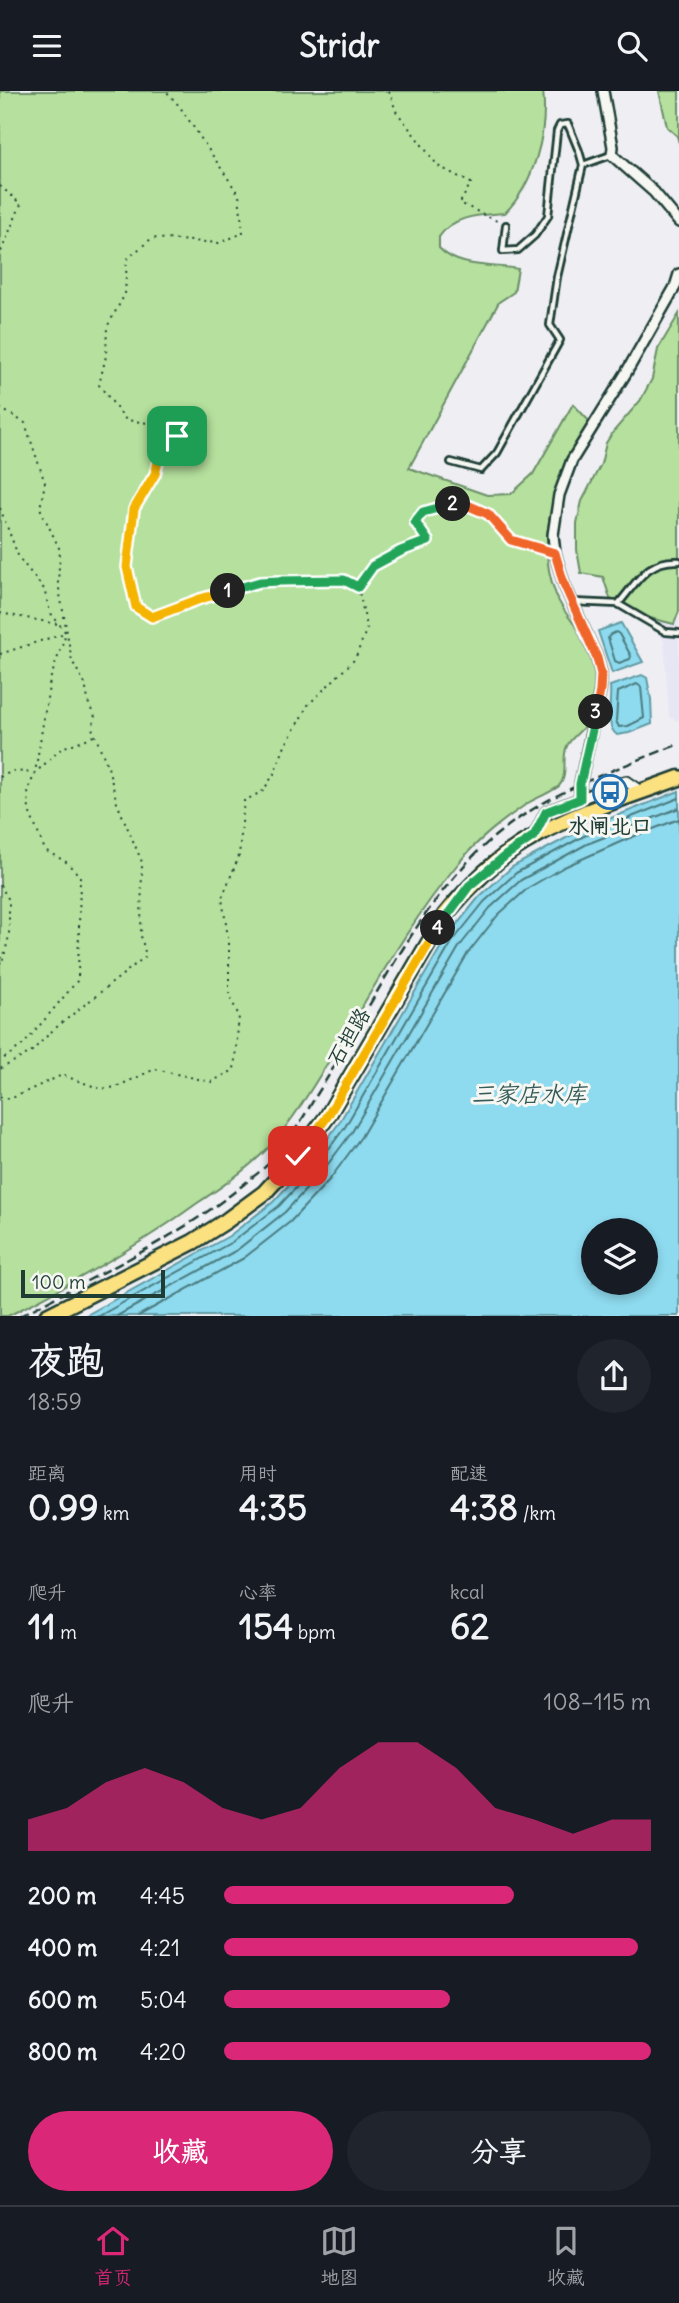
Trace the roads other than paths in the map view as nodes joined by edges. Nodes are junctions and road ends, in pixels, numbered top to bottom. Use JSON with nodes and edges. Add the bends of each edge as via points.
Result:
{"nodes":[{"id":1,"x":603,"y":91,"type":"edge"},
{"id":2,"x":612,"y":155,"type":"junction"},
{"id":3,"x":583,"y":165,"type":"junction"},
{"id":4,"x":679,"y":222,"type":"edge"},
{"id":5,"x":506,"y":225,"type":"road end"},
{"id":6,"x":679,"y":274,"type":"edge"},
{"id":7,"x":451,"y":462,"type":"dead end"},
{"id":8,"x":679,"y":561,"type":"edge"},
{"id":9,"x":571,"y":602,"type":"junction"},
{"id":10,"x":618,"y":604,"type":"junction"},
{"id":11,"x":679,"y":633,"type":"edge"},
{"id":12,"x":679,"y":778,"type":"edge"},
{"id":13,"x":642,"y":792,"type":"junction"},
{"id":14,"x":580,"y":799,"type":"junction"},
{"id":15,"x":534,"y":836,"type":"junction"},
{"id":16,"x":47,"y":1316,"type":"edge"}],
"edges":[{"from":1,"to":2,"type":"street"},
{"from":2,"to":3,"type":"lane"},
{"from":2,"to":4,"type":"street","via":[[654,192]]},
{"from":3,"to":5,"type":"lane","via":[[568,124],[560,125],[548,216],[518,250],[503,251]]},
{"from":3,"to":7,"type":"lane","via":[[556,277],[550,325],[561,340],[497,453],[481,470]]},
{"from":6,"to":9,"type":"street","via":[[572,460],[559,495],[555,553]]},
{"from":8,"to":10,"type":"lane","via":[[652,566]]},
{"from":9,"to":10,"type":"lane"},
{"from":9,"to":14,"type":"street","via":[[601,674]]},
{"from":10,"to":11,"type":"lane","via":[[666,632]]},
{"from":12,"to":13,"type":"main road","name":"石担路"},
{"from":13,"to":14,"type":"street","via":[[626,781]]},
{"from":13,"to":15,"type":"main road","name":"石担路"},
{"from":14,"to":15,"type":"street","via":[[546,812]]},
{"from":15,"to":16,"type":"main road","name":"石担路","via":[[469,886],[445,915],[327,1117],[264,1193],[193,1242]]}]}
